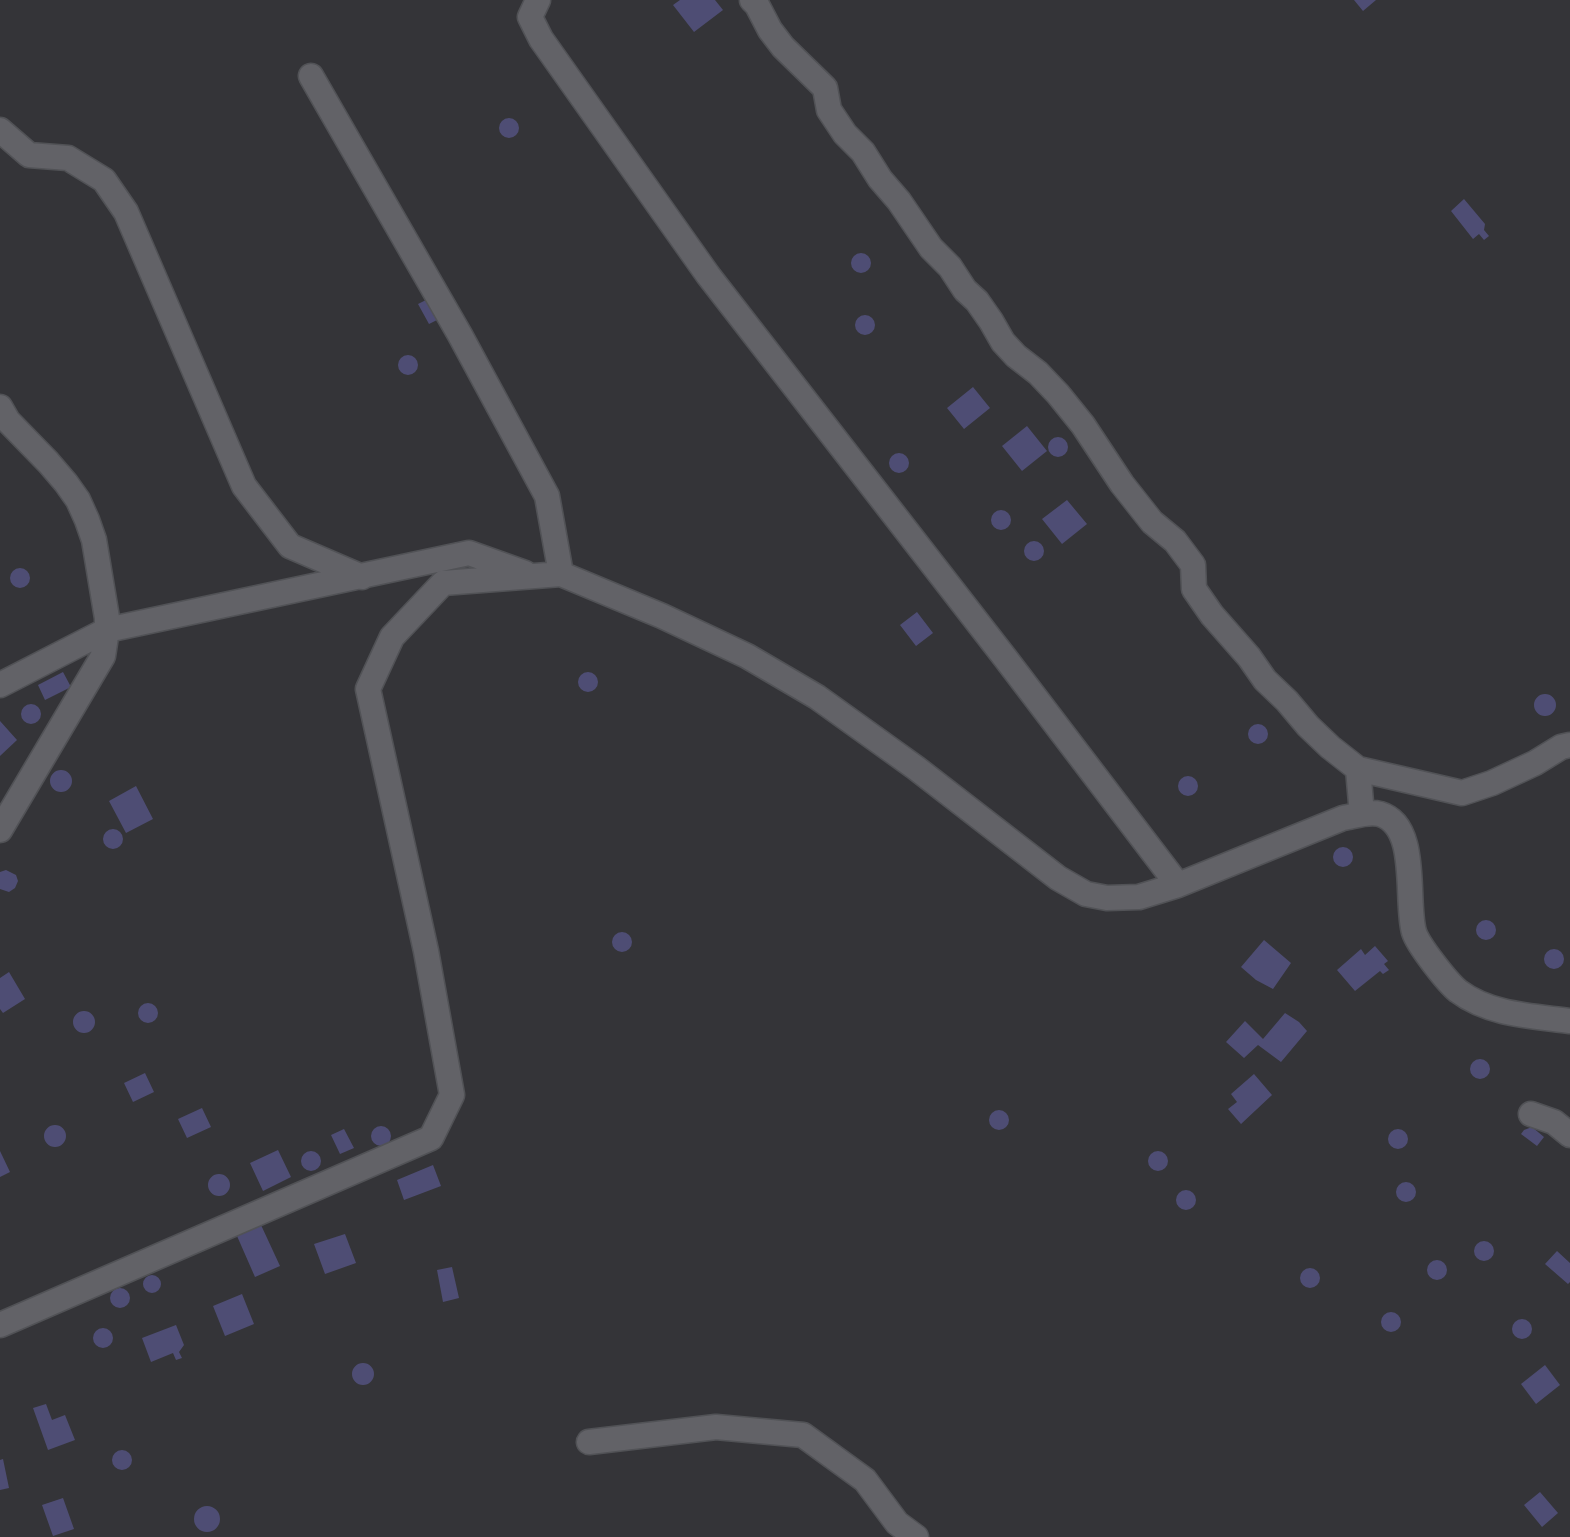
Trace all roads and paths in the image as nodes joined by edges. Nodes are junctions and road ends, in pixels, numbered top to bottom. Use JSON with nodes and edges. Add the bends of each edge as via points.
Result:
{"nodes":[{"id":1,"x":538,"y":0,"type":"edge"},
{"id":2,"x":752,"y":0,"type":"edge"},
{"id":3,"x":311,"y":76,"type":"dead end"},
{"id":4,"x":0,"y":130,"type":"edge"},
{"id":5,"x":0,"y":407,"type":"edge"},
{"id":6,"x":561,"y":574,"type":"junction"},
{"id":7,"x":535,"y":576,"type":"junction"},
{"id":8,"x":362,"y":577,"type":"junction"},
{"id":9,"x":107,"y":630,"type":"junction"},
{"id":10,"x":0,"y":685,"type":"edge"},
{"id":11,"x":1570,"y":745,"type":"edge"},
{"id":12,"x":1358,"y":769,"type":"junction"},
{"id":13,"x":1362,"y":814,"type":"junction"},
{"id":14,"x":0,"y":830,"type":"edge"},
{"id":15,"x":1178,"y":885,"type":"junction"},
{"id":16,"x":1570,"y":1021,"type":"edge"},
{"id":17,"x":1531,"y":1114,"type":"dead end"},
{"id":18,"x":1570,"y":1135,"type":"edge"},
{"id":19,"x":0,"y":1325,"type":"edge"},
{"id":20,"x":589,"y":1442,"type":"dead end"},
{"id":21,"x":916,"y":1537,"type":"edge"}],
"edges":[{"from":1,"to":15,"type":"street","via":[[530,17],[541,39],[708,275]]},
{"from":2,"to":12,"type":"street","via":[[783,47],[825,88],[837,122],[1003,342],[1058,394],[1122,484],[1193,565],[1194,589],[1212,615],[1308,726]]},
{"from":3,"to":6,"type":"street","via":[[547,496]]},
{"from":4,"to":8,"type":"street","via":[[29,155],[68,158],[104,180],[126,212],[244,486],[290,546]]},
{"from":5,"to":9,"type":"street","via":[[78,500],[94,540]]},
{"from":6,"to":7,"type":"street"},
{"from":6,"to":15,"type":"street","via":[[747,656],[817,697],[1086,894],[1139,897]]},
{"from":7,"to":8,"type":"street","via":[[469,553]]},
{"from":7,"to":19,"type":"street","via":[[443,583],[392,637],[368,689],[452,1095],[431,1138]]},
{"from":8,"to":9,"type":"street"},
{"from":9,"to":10,"type":"street"},
{"from":9,"to":14,"type":"street","via":[[103,656]]},
{"from":11,"to":12,"type":"street","via":[[1462,793]]},
{"from":12,"to":13,"type":"street"},
{"from":13,"to":15,"type":"street"},
{"from":13,"to":16,"type":"street","via":[[1379,814],[1395,822],[1404,838],[1415,933],[1458,990],[1509,1013]]},
{"from":17,"to":18,"type":"street"},
{"from":20,"to":21,"type":"street","via":[[716,1427],[803,1435],[865,1480],[897,1523]]}]}
